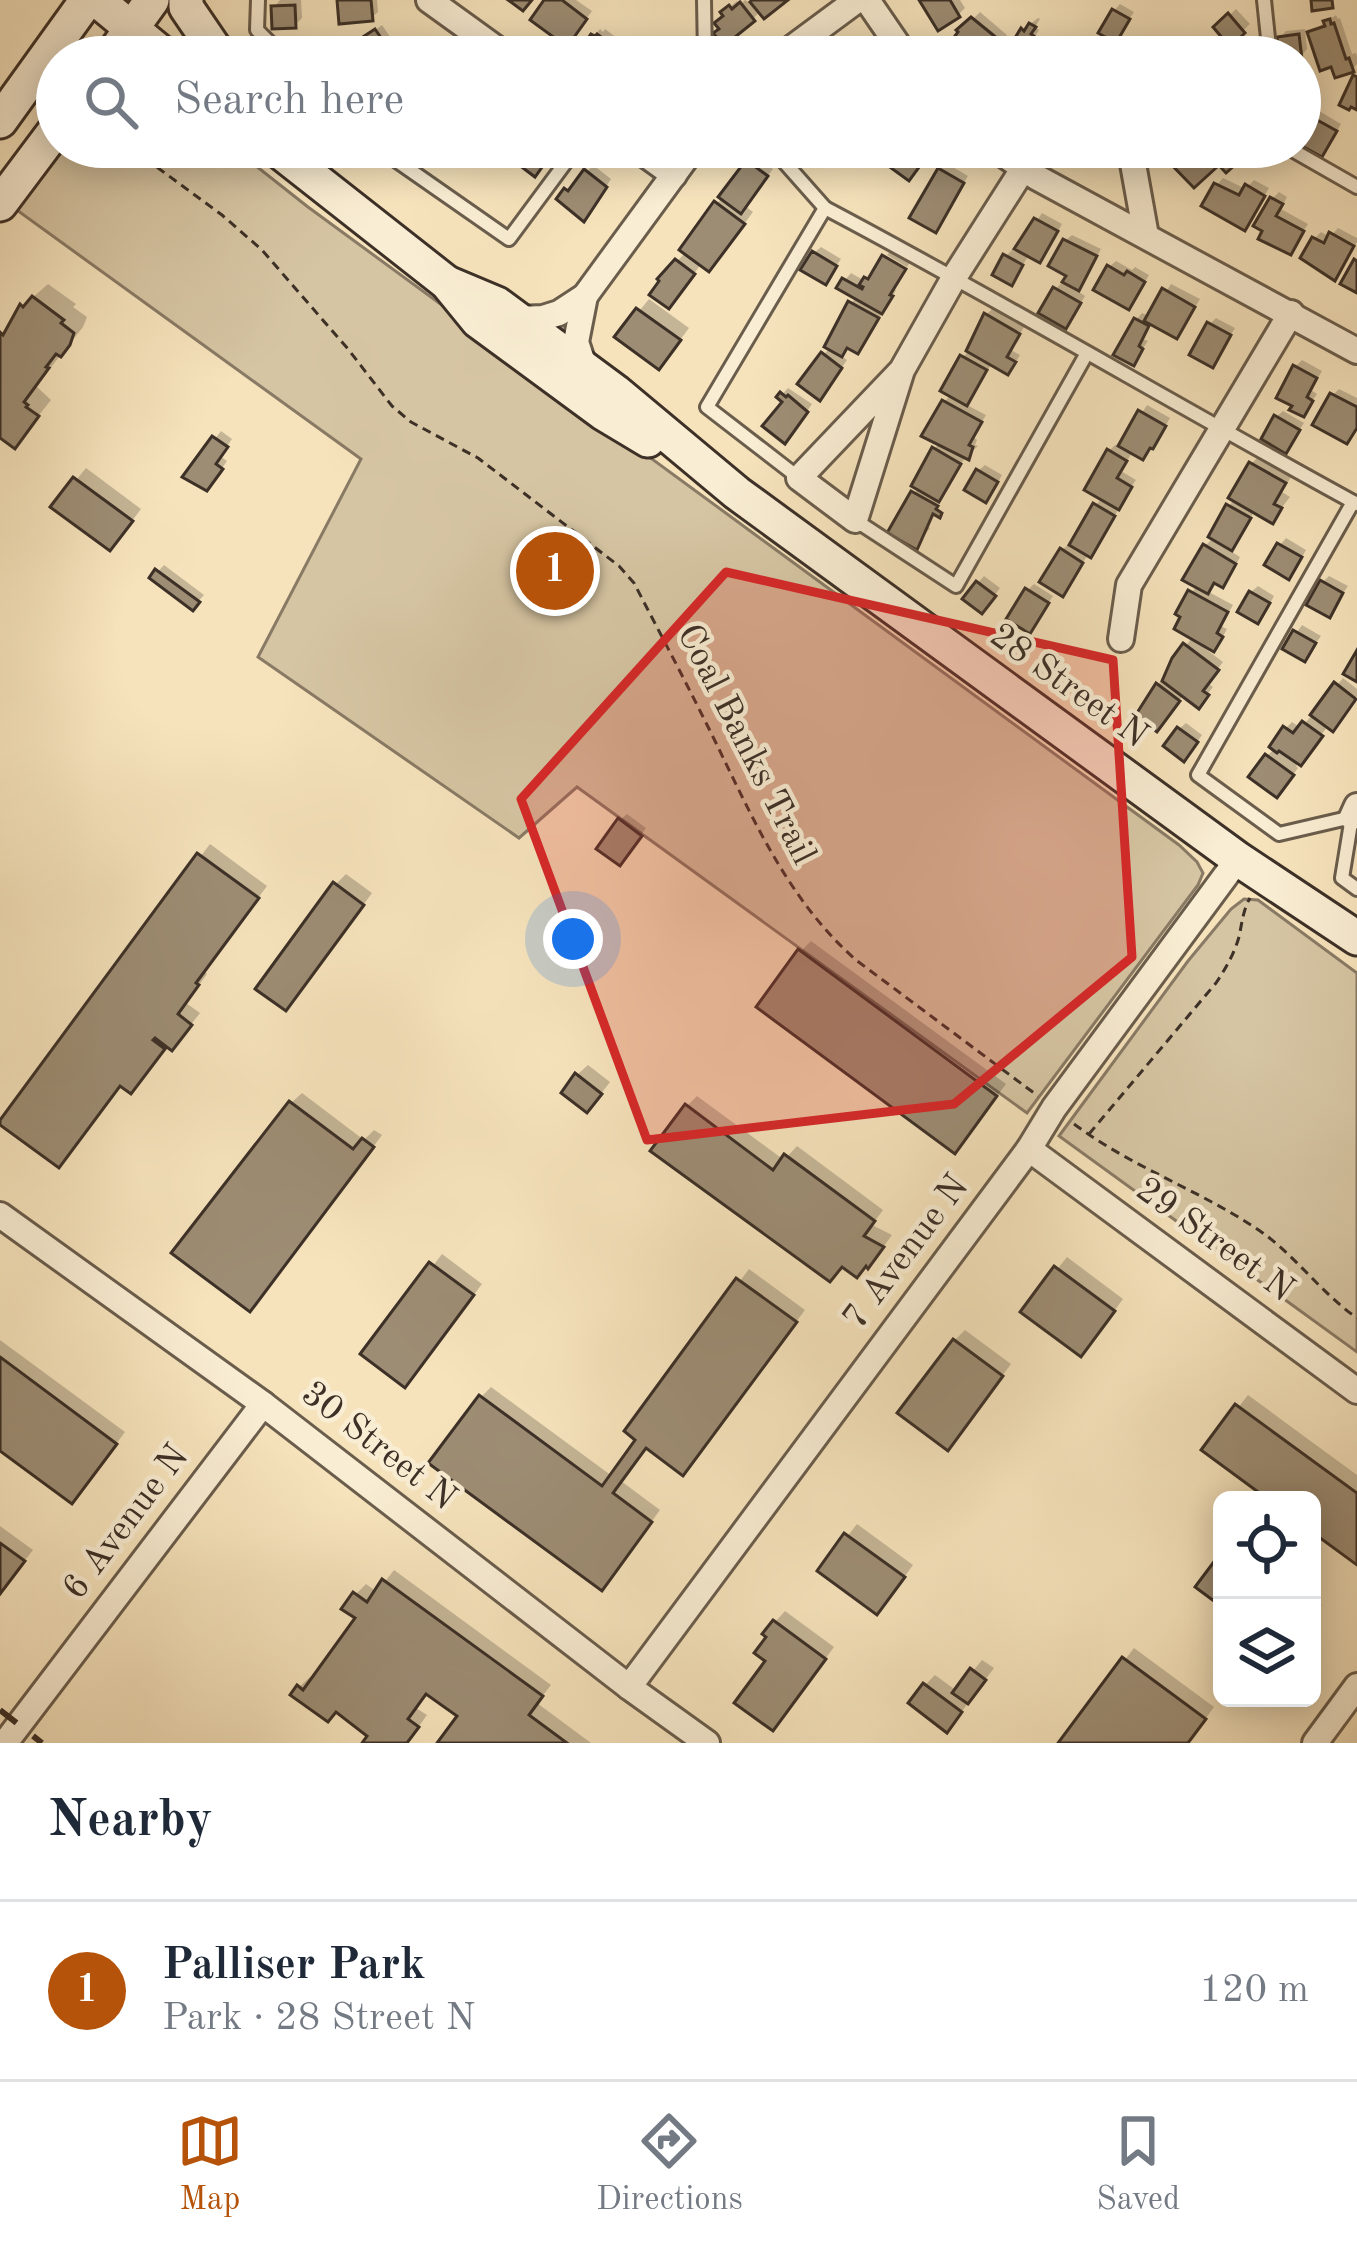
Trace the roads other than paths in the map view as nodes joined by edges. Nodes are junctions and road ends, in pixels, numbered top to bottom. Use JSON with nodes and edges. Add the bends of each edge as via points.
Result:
{"nodes":[{"id":1,"x":86,"y":0,"type":"edge"},
{"id":2,"x":98,"y":0,"type":"edge"},
{"id":3,"x":152,"y":0,"type":"edge"},
{"id":4,"x":186,"y":0,"type":"edge"},
{"id":5,"x":258,"y":0,"type":"edge"},
{"id":6,"x":429,"y":0,"type":"edge"},
{"id":7,"x":857,"y":0,"type":"edge"},
{"id":8,"x":867,"y":0,"type":"edge"},
{"id":9,"x":1264,"y":0,"type":"edge"},
{"id":10,"x":700,"y":3,"type":"edge"},
{"id":11,"x":131,"y":29,"type":"junction"},
{"id":12,"x":60,"y":36,"type":"edge"},
{"id":13,"x":126,"y":36,"type":"edge"},
{"id":14,"x":140,"y":36,"type":"edge"},
{"id":15,"x":206,"y":36,"type":"edge"},
{"id":16,"x":263,"y":36,"type":"edge"},
{"id":17,"x":479,"y":36,"type":"edge"},
{"id":18,"x":703,"y":36,"type":"edge"},
{"id":19,"x":808,"y":36,"type":"edge"},
{"id":20,"x":892,"y":36,"type":"edge"},
{"id":21,"x":1268,"y":36,"type":"edge"},
{"id":22,"x":36,"y":70,"type":"edge"},
{"id":23,"x":0,"y":121,"type":"edge"},
{"id":24,"x":36,"y":156,"type":"edge"},
{"id":25,"x":1321,"y":166,"type":"edge"},
{"id":26,"x":300,"y":168,"type":"edge"},
{"id":27,"x":310,"y":168,"type":"edge"},
{"id":28,"x":407,"y":168,"type":"edge"},
{"id":29,"x":561,"y":168,"type":"edge"},
{"id":30,"x":664,"y":168,"type":"edge"},
{"id":31,"x":679,"y":168,"type":"edge"},
{"id":32,"x":790,"y":168,"type":"edge"},
{"id":33,"x":1134,"y":168,"type":"edge"},
{"id":34,"x":1023,"y":169,"type":"joint"},
{"id":35,"x":674,"y":175,"type":"junction"},
{"id":36,"x":1357,"y":187,"type":"edge"},
{"id":37,"x":333,"y":195,"type":"junction"},
{"id":38,"x":0,"y":204,"type":"edge"},
{"id":39,"x":825,"y":208,"type":"junction"},
{"id":40,"x":1146,"y":236,"type":"junction"},
{"id":41,"x":955,"y":276,"type":"junction"},
{"id":42,"x":447,"y":283,"type":"junction"},
{"id":43,"x":585,"y":296,"type":"junction"},
{"id":44,"x":1291,"y":313,"type":"junction"},
{"id":45,"x":517,"y":319,"type":"junction"},
{"id":46,"x":1357,"y":351,"type":"edge"},
{"id":47,"x":1087,"y":353,"type":"junction"},
{"id":48,"x":585,"y":370,"type":"junction"},
{"id":49,"x":902,"y":370,"type":"junction"},
{"id":50,"x":1220,"y":430,"type":"junction"},
{"id":51,"x":800,"y":478,"type":"junction"},
{"id":52,"x":737,"y":493,"type":"junction"},
{"id":53,"x":1355,"y":503,"type":"edge"},
{"id":54,"x":855,"y":520,"type":"junction"},
{"id":55,"x":1121,"y":639,"type":"dead end"},
{"id":56,"x":1354,"y":811,"type":"edge"},
{"id":57,"x":1252,"y":868,"type":"junction"},
{"id":58,"x":1357,"y":889,"type":"edge"},
{"id":59,"x":1357,"y":938,"type":"edge"},
{"id":60,"x":1029,"y":1149,"type":"junction"},
{"id":61,"x":0,"y":1215,"type":"edge"},
{"id":62,"x":1357,"y":1391,"type":"edge"},
{"id":63,"x":263,"y":1404,"type":"junction"},
{"id":64,"x":1357,"y":1686,"type":"edge"},
{"id":65,"x":629,"y":1688,"type":"junction"},
{"id":66,"x":5,"y":1743,"type":"edge"},
{"id":67,"x":706,"y":1743,"type":"edge"},
{"id":68,"x":1315,"y":1743,"type":"edge"}],
"edges":[{"from":1,"to":12,"type":"main road"},
{"from":2,"to":11,"type":"main road"},
{"from":3,"to":11,"type":"main road"},
{"from":4,"to":15,"type":"main road"},
{"from":5,"to":16,"type":"lane"},
{"from":6,"to":17,"type":"street"},
{"from":7,"to":19,"type":"street"},
{"from":8,"to":20,"type":"street"},
{"from":9,"to":21,"type":"lane"},
{"from":10,"to":18,"type":"lane"},
{"from":11,"to":13,"type":"main road"},
{"from":11,"to":14,"type":"main road"},
{"from":22,"to":23,"type":"main road"},
{"from":24,"to":38,"type":"main road"},
{"from":25,"to":36,"type":"lane"},
{"from":26,"to":37,"type":"main road","name":"28 Street N"},
{"from":27,"to":37,"type":"main road"},
{"from":28,"to":29,"type":"lane","via":[[509,239]]},
{"from":30,"to":35,"type":"street"},
{"from":31,"to":35,"type":"street"},
{"from":32,"to":39,"type":"lane"},
{"from":33,"to":40,"type":"street"},
{"from":34,"to":40,"type":"street"},
{"from":34,"to":41,"type":"street"},
{"from":35,"to":43,"type":"street"},
{"from":37,"to":42,"type":"main road","name":"28 Street N"},
{"from":39,"to":41,"type":"lane"},
{"from":39,"to":51,"type":"lane","via":[[707,407]]},
{"from":40,"to":44,"type":"street"},
{"from":41,"to":47,"type":"lane"},
{"from":41,"to":49,"type":"street"},
{"from":42,"to":45,"type":"main road","name":"28 Street N"},
{"from":42,"to":52,"type":"main road","name":"28 Street N","via":[[478,321],[603,413]]},
{"from":43,"to":45,"type":"street","via":[[559,313]]},
{"from":43,"to":48,"type":"street","via":[[576,342]]},
{"from":44,"to":46,"type":"street"},
{"from":44,"to":50,"type":"street"},
{"from":45,"to":48,"type":"main road","name":"28 Street N"},
{"from":47,"to":50,"type":"lane"},
{"from":47,"to":54,"type":"lane","via":[[956,586]]},
{"from":48,"to":52,"type":"main road","name":"28 Street N"},
{"from":49,"to":51,"type":"street"},
{"from":49,"to":54,"type":"street"},
{"from":50,"to":53,"type":"lane"},
{"from":50,"to":55,"type":"street","via":[[1130,585]]},
{"from":51,"to":54,"type":"street"},
{"from":52,"to":57,"type":"main road","name":"28 Street N"},
{"from":53,"to":56,"type":"lane","via":[[1198,775],[1279,834]]},
{"from":56,"to":58,"type":"lane","via":[[1342,878]]},
{"from":57,"to":59,"type":"main road","name":"28 Street N"},
{"from":57,"to":60,"type":"street","name":"7 Avenue N"},
{"from":60,"to":62,"type":"street","name":"29 Street N"},
{"from":60,"to":65,"type":"street","name":"7 Avenue N"},
{"from":61,"to":63,"type":"street","name":"30 Street N"},
{"from":63,"to":65,"type":"street","name":"30 Street N"},
{"from":63,"to":66,"type":"street","name":"6 Avenue N"},
{"from":64,"to":68,"type":"street"},
{"from":65,"to":67,"type":"street","name":"30 Street N"}]}
